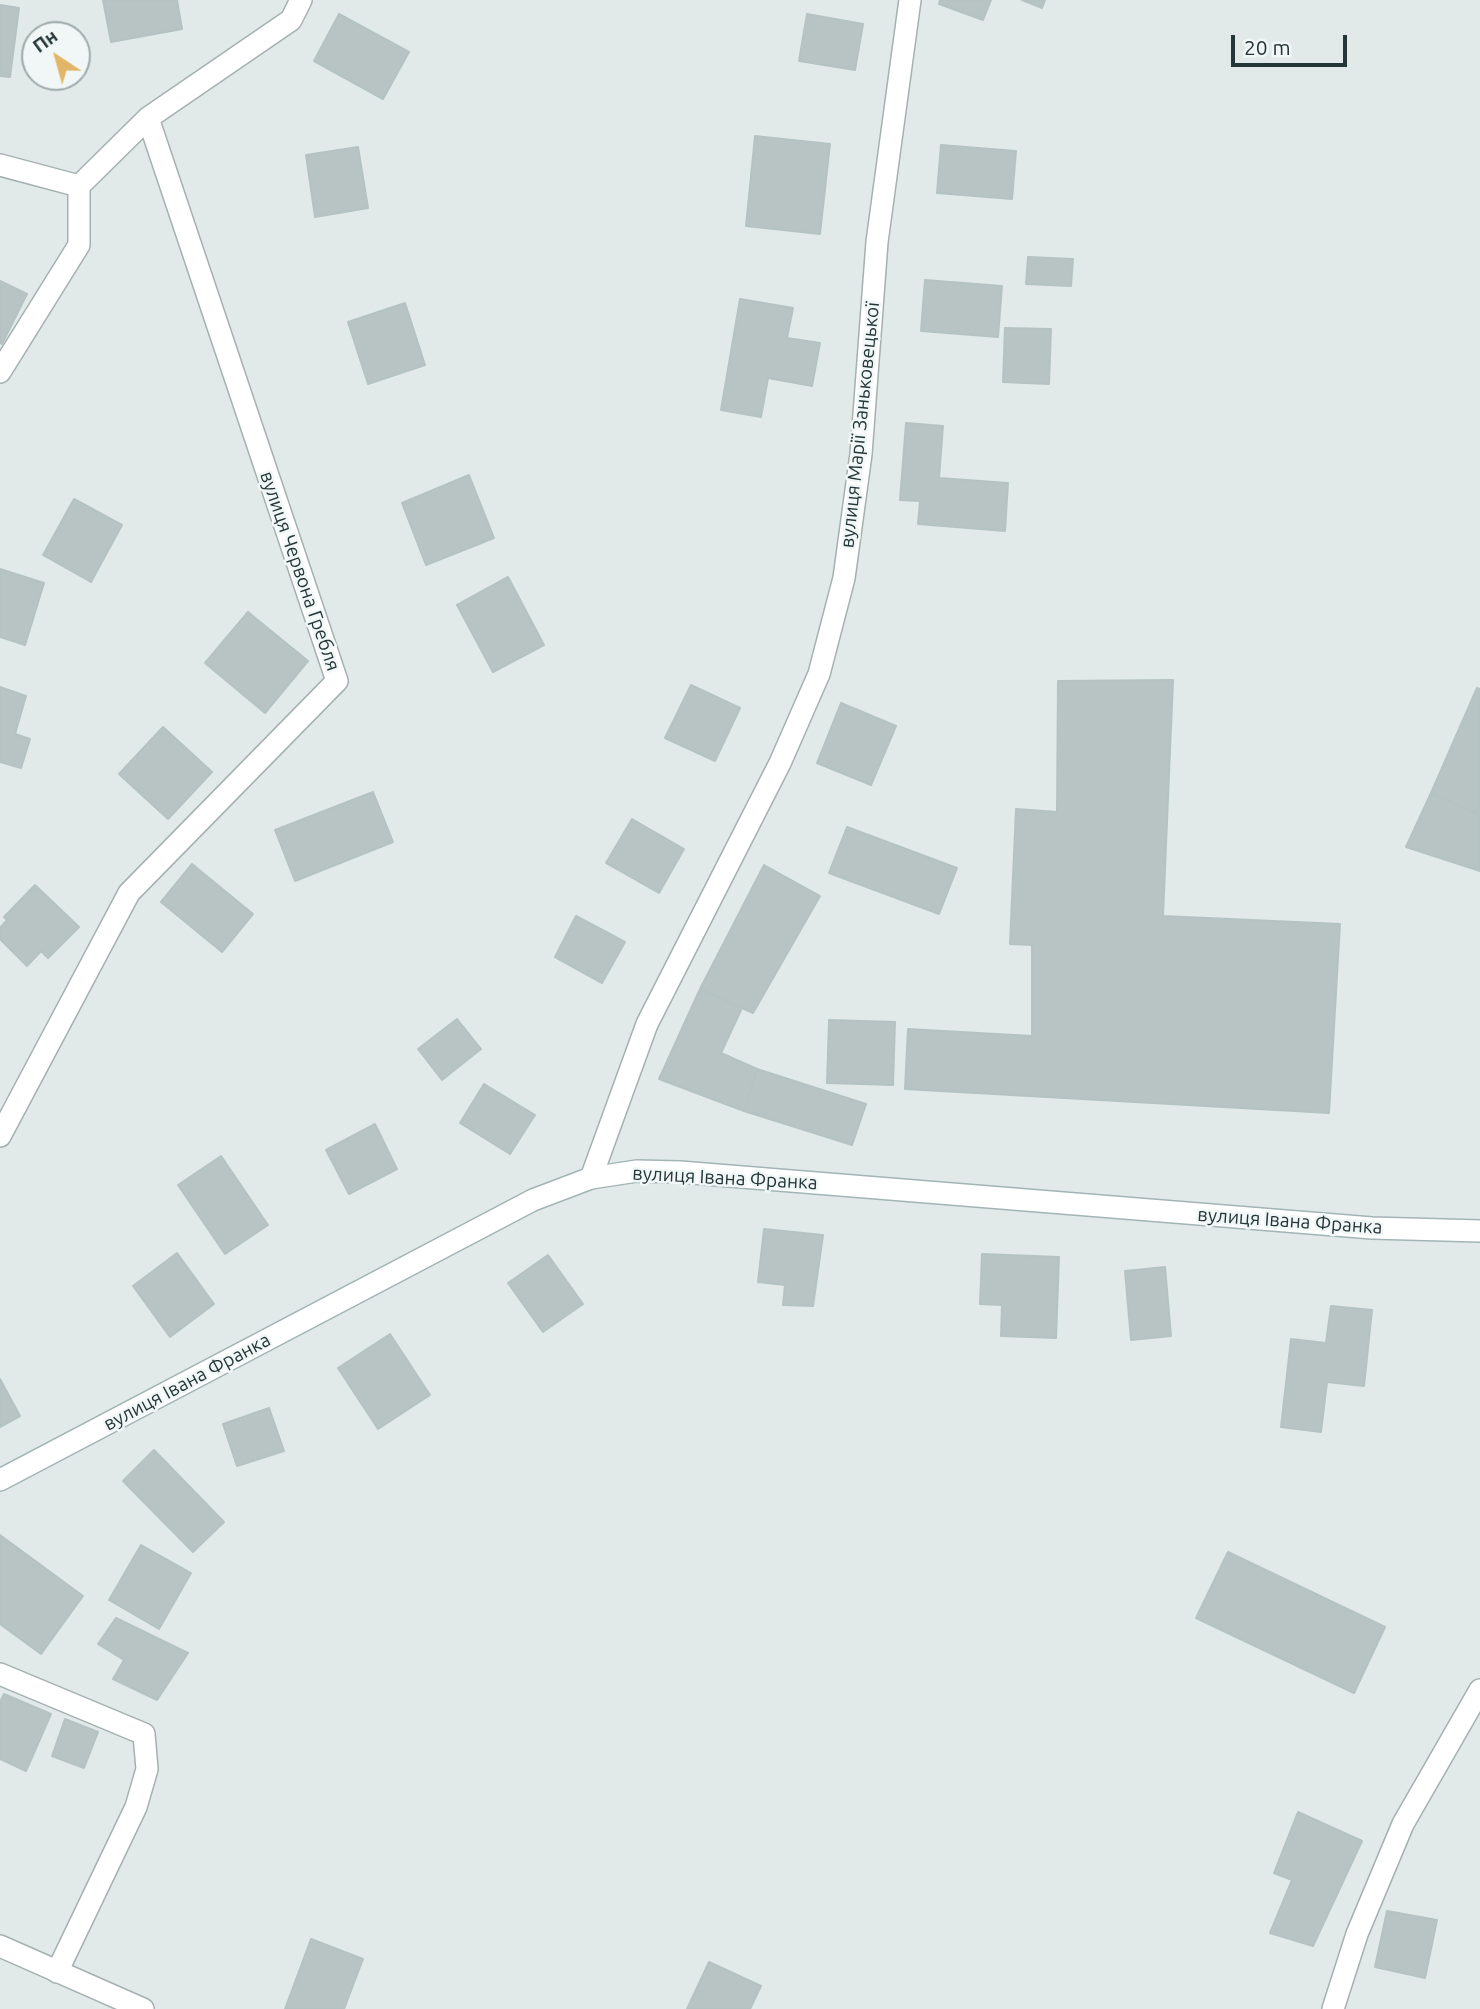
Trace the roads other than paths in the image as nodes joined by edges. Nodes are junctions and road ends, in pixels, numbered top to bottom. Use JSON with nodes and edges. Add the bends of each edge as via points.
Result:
{"nodes":[{"id":1,"x":300,"y":0,"type":"edge"},
{"id":2,"x":910,"y":0,"type":"edge"},
{"id":3,"x":148,"y":118,"type":"junction"},
{"id":4,"x":0,"y":165,"type":"edge"},
{"id":5,"x":79,"y":186,"type":"junction"},
{"id":6,"x":0,"y":372,"type":"edge"},
{"id":7,"x":0,"y":1136,"type":"edge"},
{"id":8,"x":591,"y":1178,"type":"junction"},
{"id":9,"x":1480,"y":1231,"type":"edge"},
{"id":10,"x":0,"y":1480,"type":"edge"},
{"id":11,"x":0,"y":1674,"type":"edge"},
{"id":12,"x":1480,"y":1690,"type":"edge"},
{"id":13,"x":0,"y":1946,"type":"edge"},
{"id":14,"x":57,"y":1972,"type":"junction"},
{"id":15,"x":143,"y":2009,"type":"edge"},
{"id":16,"x":1333,"y":2009,"type":"edge"}],
"edges":[{"from":1,"to":3,"type":"street","via":[[290,20]]},
{"from":2,"to":8,"type":"street","name":"вулиця Марії Заньковецької","via":[[877,242],[861,454],[844,578],[819,674],[780,763],[647,1024]]},
{"from":3,"to":5,"type":"street"},
{"from":3,"to":7,"type":"street","name":"вулиця Червона Гребля","via":[[337,681],[129,893]]},
{"from":4,"to":5,"type":"street"},
{"from":5,"to":6,"type":"street","via":[[79,245]]},
{"from":8,"to":9,"type":"street","name":"вулиця Івана Франка","via":[[637,1171],[680,1172],[1371,1228]]},
{"from":8,"to":10,"type":"street","name":"вулиця Івана Франка","via":[[522,1206]]},
{"from":11,"to":14,"type":"street","via":[[144,1734],[147,1769],[136,1807]]},
{"from":12,"to":16,"type":"street","via":[[1403,1824],[1357,1934]]},
{"from":13,"to":14,"type":"street"},
{"from":14,"to":15,"type":"street"}]}
